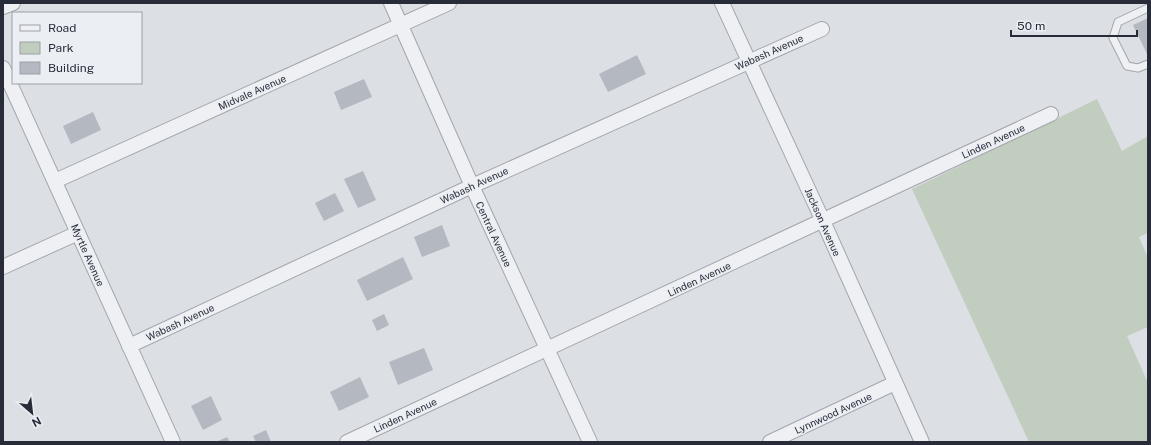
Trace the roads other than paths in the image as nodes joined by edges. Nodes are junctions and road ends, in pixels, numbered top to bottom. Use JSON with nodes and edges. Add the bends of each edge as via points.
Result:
{"nodes":[{"id":1,"x":13,"y":3,"type":"edge"},
{"id":2,"x":391,"y":3,"type":"edge"},
{"id":3,"x":449,"y":3,"type":"edge"},
{"id":4,"x":722,"y":3,"type":"edge"},
{"id":5,"x":3,"y":8,"type":"edge"},
{"id":6,"x":1148,"y":8,"type":"edge"},
{"id":7,"x":400,"y":25,"type":"junction"},
{"id":8,"x":822,"y":29,"type":"dead end"},
{"id":9,"x":749,"y":61,"type":"junction"},
{"id":10,"x":1148,"y":64,"type":"edge"},
{"id":11,"x":3,"y":68,"type":"edge"},
{"id":12,"x":1051,"y":114,"type":"dead end"},
{"id":13,"x":55,"y":181,"type":"junction"},
{"id":14,"x":472,"y":186,"type":"junction"},
{"id":15,"x":823,"y":221,"type":"junction"},
{"id":16,"x":78,"y":233,"type":"junction"},
{"id":17,"x":3,"y":267,"type":"edge"},
{"id":18,"x":129,"y":346,"type":"junction"},
{"id":19,"x":548,"y":350,"type":"junction"},
{"id":20,"x":895,"y":383,"type":"junction"},
{"id":21,"x":173,"y":442,"type":"edge"},
{"id":22,"x":347,"y":442,"type":"edge"},
{"id":23,"x":590,"y":442,"type":"edge"},
{"id":24,"x":770,"y":442,"type":"edge"},
{"id":25,"x":922,"y":442,"type":"edge"}],
"edges":[{"from":1,"to":5,"type":"street"},
{"from":2,"to":7,"type":"street","name":"Central Avenue"},
{"from":3,"to":7,"type":"street","name":"Midvale Avenue"},
{"from":4,"to":9,"type":"street","name":"Jackson Avenue"},
{"from":6,"to":10,"type":"lane","via":[[1118,22],[1113,38],[1127,66],[1138,68]]},
{"from":7,"to":13,"type":"street","name":"Midvale Avenue"},
{"from":7,"to":14,"type":"street","name":"Central Avenue"},
{"from":8,"to":9,"type":"street","name":"Wabash Avenue"},
{"from":9,"to":14,"type":"street","name":"Wabash Avenue"},
{"from":9,"to":15,"type":"street","name":"Jackson Avenue"},
{"from":11,"to":13,"type":"street","name":"Myrtle Avenue"},
{"from":12,"to":15,"type":"street","name":"Linden Avenue"},
{"from":13,"to":16,"type":"street","name":"Myrtle Avenue"},
{"from":14,"to":18,"type":"street","name":"Wabash Avenue"},
{"from":14,"to":19,"type":"street","name":"Central Avenue"},
{"from":15,"to":19,"type":"street","name":"Linden Avenue"},
{"from":15,"to":20,"type":"street","name":"Jackson Avenue"},
{"from":16,"to":17,"type":"street"},
{"from":16,"to":18,"type":"street","name":"Myrtle Avenue"},
{"from":18,"to":21,"type":"street","name":"Myrtle Avenue"},
{"from":19,"to":22,"type":"street","name":"Linden Avenue"},
{"from":19,"to":23,"type":"street","name":"Central Avenue"},
{"from":20,"to":24,"type":"street","name":"Lynnwood Avenue"},
{"from":20,"to":25,"type":"street","name":"Jackson Avenue"}]}
